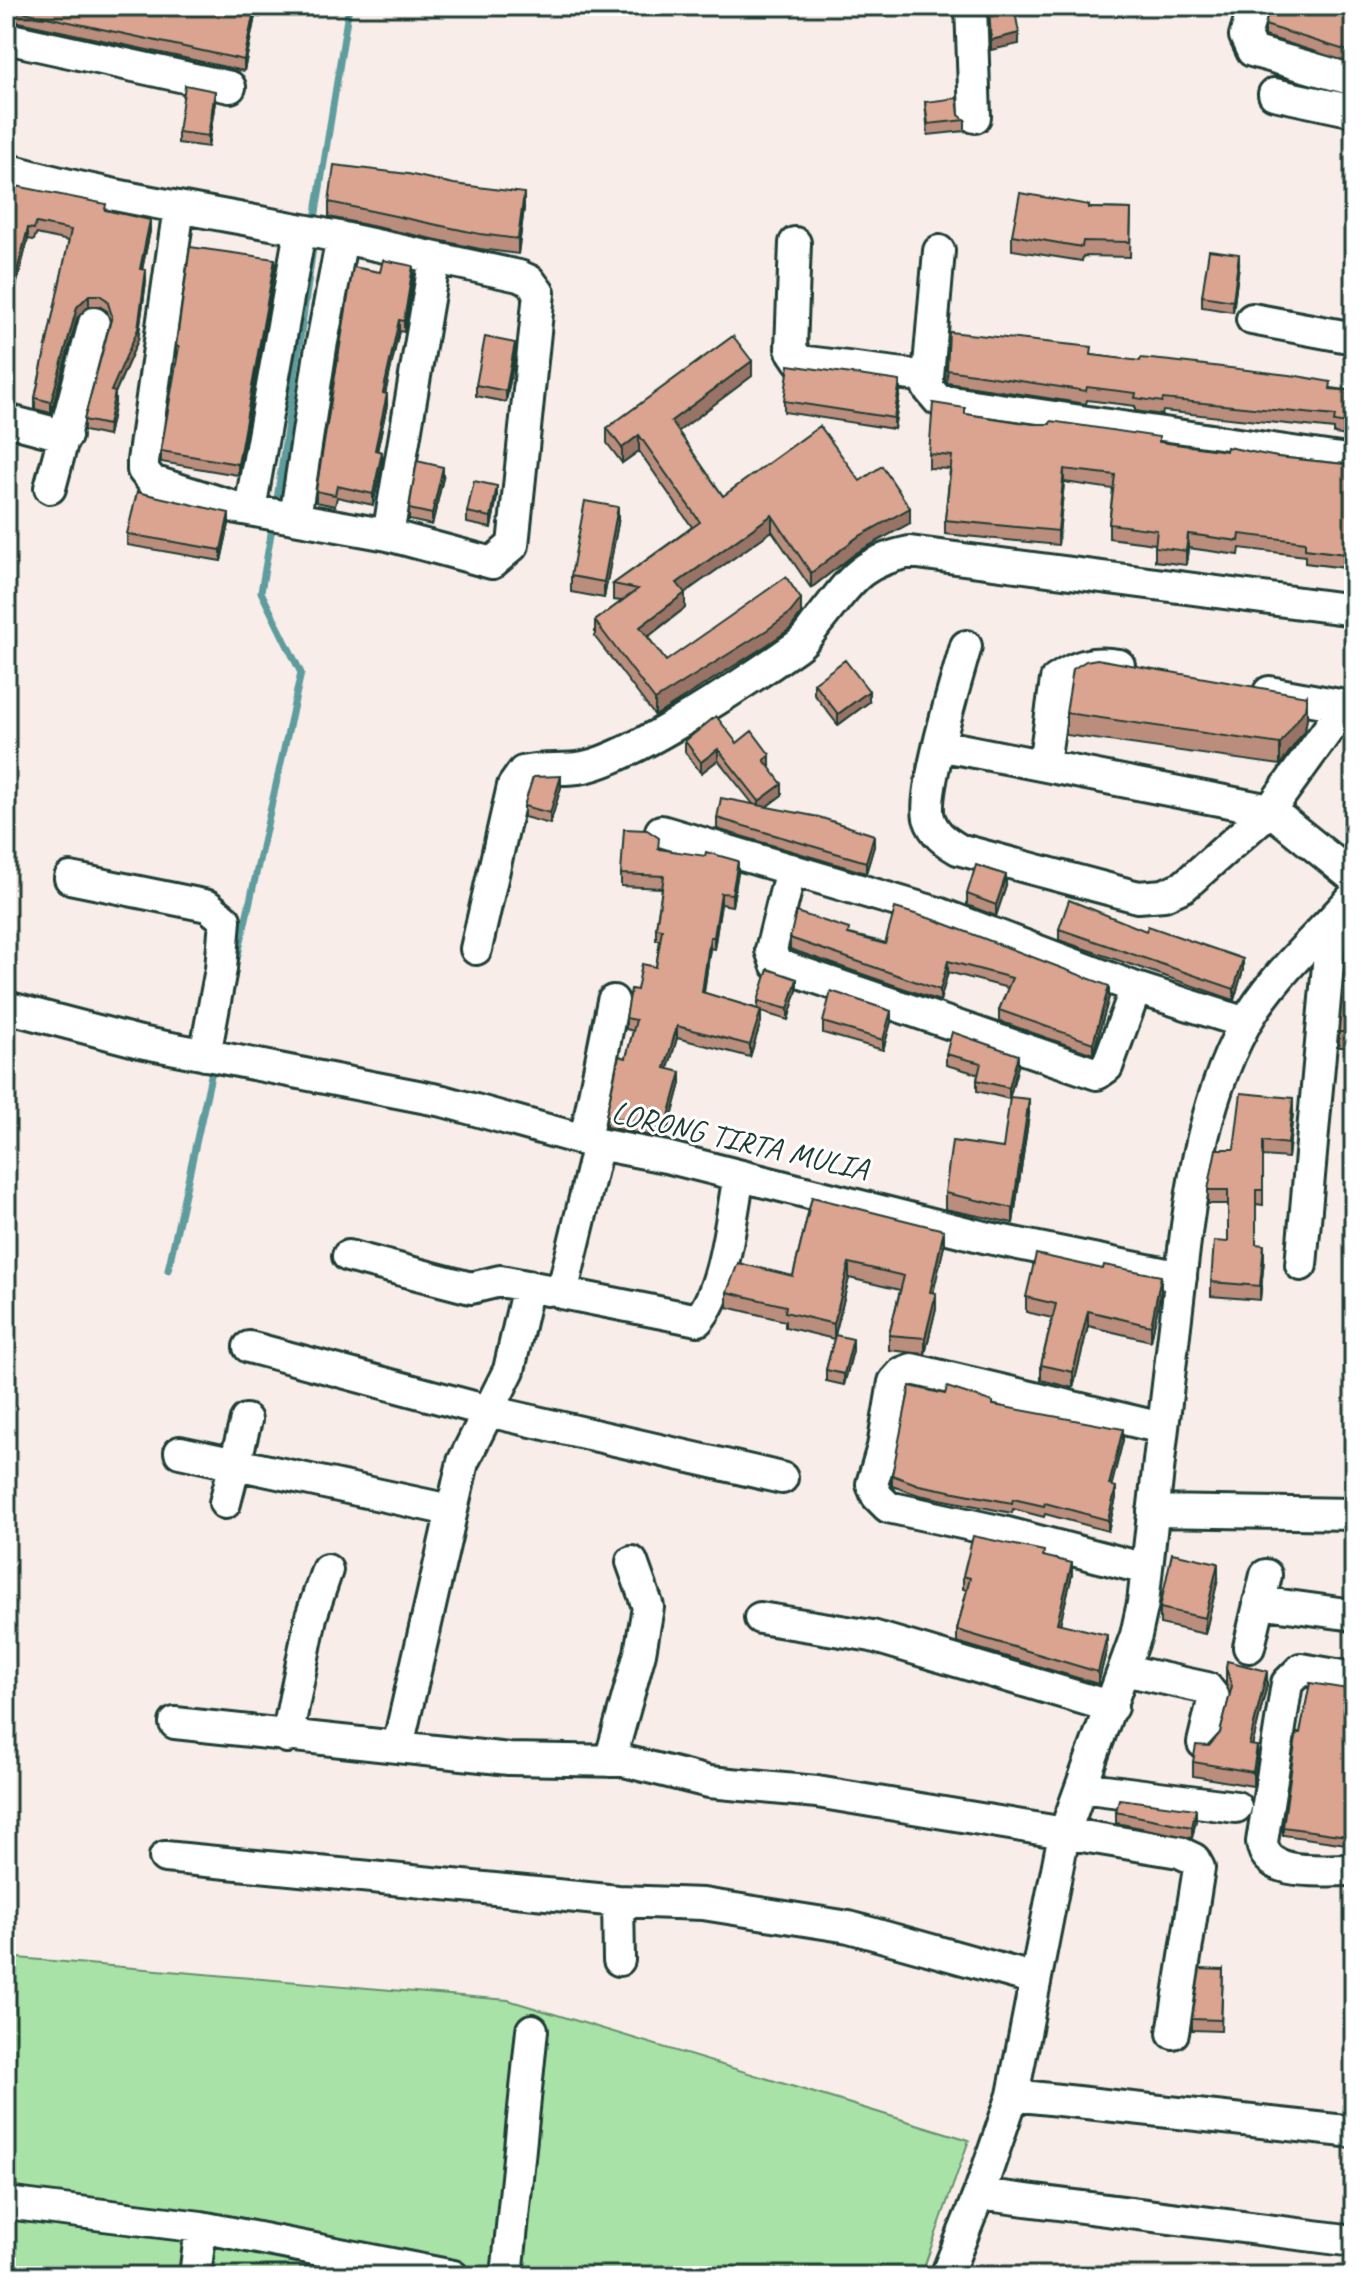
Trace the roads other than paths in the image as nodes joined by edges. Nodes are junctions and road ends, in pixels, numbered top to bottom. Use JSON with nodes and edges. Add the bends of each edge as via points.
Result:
{"nodes":[{"id":1,"x":971,"y":6,"type":"edge"},
{"id":2,"x":1254,"y":6,"type":"edge"},
{"id":3,"x":6,"y":38,"type":"edge"},
{"id":4,"x":1354,"y":80,"type":"edge"},
{"id":5,"x":230,"y":87,"type":"dead end"},
{"id":6,"x":1274,"y":94,"type":"dead end"},
{"id":7,"x":1354,"y":111,"type":"edge"},
{"id":8,"x":975,"y":117,"type":"dead end"},
{"id":9,"x":6,"y":169,"type":"edge"},
{"id":10,"x":179,"y":207,"type":"junction"},
{"id":11,"x":320,"y":234,"type":"junction"},
{"id":12,"x":795,"y":243,"type":"dead end"},
{"id":13,"x":939,"y":251,"type":"dead end"},
{"id":14,"x":435,"y":258,"type":"junction"},
{"id":15,"x":1252,"y":319,"type":"dead end"},
{"id":16,"x":94,"y":323,"type":"dead end"},
{"id":17,"x":1354,"y":338,"type":"edge"},
{"id":18,"x":928,"y":377,"type":"junction"},
{"id":19,"x":6,"y":420,"type":"edge"},
{"id":20,"x":66,"y":436,"type":"junction"},
{"id":21,"x":1354,"y":461,"type":"edge"},
{"id":22,"x":50,"y":488,"type":"dead end"},
{"id":23,"x":274,"y":514,"type":"junction"},
{"id":24,"x":388,"y":535,"type":"junction"},
{"id":25,"x":1354,"y":610,"type":"edge"},
{"id":26,"x":966,"y":646,"type":"dead end"},
{"id":27,"x":1146,"y":670,"type":"edge"},
{"id":28,"x":1238,"y":687,"type":"edge"},
{"id":29,"x":1350,"y":702,"type":"edge"},
{"id":30,"x":939,"y":745,"type":"junction"},
{"id":31,"x":1044,"y":764,"type":"junction"},
{"id":32,"x":1270,"y":810,"type":"junction"},
{"id":33,"x":661,"y":831,"type":"dead end"},
{"id":34,"x":791,"y":869,"type":"junction"},
{"id":35,"x":70,"y":878,"type":"dead end"},
{"id":36,"x":1354,"y":878,"type":"edge"},
{"id":37,"x":1354,"y":896,"type":"edge"},
{"id":38,"x":1332,"y":921,"type":"junction"},
{"id":39,"x":476,"y":949,"type":"dead end"},
{"id":40,"x":1136,"y":988,"type":"junction"},
{"id":41,"x":613,"y":1001,"type":"dead end"},
{"id":42,"x":6,"y":1007,"type":"edge"},
{"id":43,"x":1246,"y":1023,"type":"junction"},
{"id":44,"x":216,"y":1057,"type":"junction"},
{"id":45,"x":591,"y":1142,"type":"junction"},
{"id":46,"x":739,"y":1176,"type":"junction"},
{"id":47,"x":348,"y":1256,"type":"dead end"},
{"id":48,"x":1301,"y":1265,"type":"dead end"},
{"id":49,"x":1181,"y":1277,"type":"junction"},
{"id":50,"x":528,"y":1286,"type":"junction"},
{"id":51,"x":562,"y":1293,"type":"junction"},
{"id":52,"x":249,"y":1347,"type":"dead end"},
{"id":53,"x":488,"y":1411,"type":"junction"},
{"id":54,"x":246,"y":1420,"type":"dead end"},
{"id":55,"x":1162,"y":1428,"type":"junction"},
{"id":56,"x":180,"y":1452,"type":"dead end"},
{"id":57,"x":236,"y":1464,"type":"junction"},
{"id":58,"x":782,"y":1478,"type":"dead end"},
{"id":59,"x":225,"y":1503,"type":"dead end"},
{"id":60,"x":450,"y":1510,"type":"junction"},
{"id":61,"x":1153,"y":1511,"type":"junction"},
{"id":62,"x":1354,"y":1514,"type":"edge"},
{"id":63,"x":632,"y":1562,"type":"dead end"},
{"id":64,"x":1146,"y":1569,"type":"junction"},
{"id":65,"x":327,"y":1570,"type":"dead end"},
{"id":66,"x":1354,"y":1615,"type":"edge"},
{"id":67,"x":760,"y":1618,"type":"dead end"},
{"id":68,"x":1249,"y":1647,"type":"dead end"},
{"id":69,"x":1124,"y":1670,"type":"junction"},
{"id":70,"x":1354,"y":1678,"type":"edge"},
{"id":71,"x":1112,"y":1707,"type":"junction"},
{"id":72,"x":175,"y":1723,"type":"dead end"},
{"id":73,"x":287,"y":1737,"type":"junction"},
{"id":74,"x":1203,"y":1743,"type":"edge"},
{"id":75,"x":398,"y":1746,"type":"junction"},
{"id":76,"x":610,"y":1761,"type":"junction"},
{"id":77,"x":1081,"y":1787,"type":"junction"},
{"id":78,"x":1236,"y":1807,"type":"dead end"},
{"id":79,"x":1064,"y":1834,"type":"junction"},
{"id":80,"x":165,"y":1857,"type":"dead end"},
{"id":81,"x":1354,"y":1870,"type":"edge"},
{"id":82,"x":618,"y":1901,"type":"junction"},
{"id":83,"x":619,"y":1960,"type":"dead end"},
{"id":84,"x":1035,"y":1979,"type":"junction"},
{"id":85,"x":532,"y":2030,"type":"dead end"},
{"id":86,"x":1173,"y":2033,"type":"dead end"},
{"id":87,"x":1013,"y":2095,"type":"junction"},
{"id":88,"x":1354,"y":2132,"type":"edge"},
{"id":89,"x":979,"y":2194,"type":"junction"},
{"id":90,"x":21,"y":2205,"type":"edge"},
{"id":91,"x":201,"y":2227,"type":"junction"},
{"id":92,"x":1354,"y":2241,"type":"edge"},
{"id":93,"x":195,"y":2276,"type":"edge"},
{"id":94,"x":453,"y":2276,"type":"edge"},
{"id":95,"x":507,"y":2276,"type":"edge"},
{"id":96,"x":946,"y":2276,"type":"edge"}],
"edges":[{"from":1,"to":8,"type":"street"},
{"from":2,"to":4,"type":"street","via":[[1245,36],[1252,51]]},
{"from":3,"to":5,"type":"street"},
{"from":6,"to":7,"type":"street"},
{"from":9,"to":10,"type":"street"},
{"from":10,"to":11,"type":"street"},
{"from":10,"to":23,"type":"street","via":[[143,470],[152,481]]},
{"from":11,"to":14,"type":"street"},
{"from":11,"to":23,"type":"street"},
{"from":11,"to":23,"type":"street","via":[[321,347]]},
{"from":12,"to":18,"type":"street","via":[[791,349],[799,361]]},
{"from":13,"to":18,"type":"street"},
{"from":14,"to":24,"type":"street"},
{"from":14,"to":24,"type":"street","via":[[519,276],[539,293],[513,545],[492,563]]},
{"from":15,"to":17,"type":"street"},
{"from":16,"to":20,"type":"street"},
{"from":18,"to":21,"type":"street","via":[[928,388],[938,400]]},
{"from":19,"to":20,"type":"street"},
{"from":20,"to":22,"type":"street"},
{"from":23,"to":24,"type":"street"},
{"from":25,"to":39,"type":"street","via":[[910,552],[878,558],[849,580],[800,644],[689,714],[630,748],[583,767],[523,772],[513,786]]},
{"from":26,"to":30,"type":"street"},
{"from":27,"to":31,"type":"street","via":[[1100,662],[1079,665],[1056,680]]},
{"from":28,"to":29,"type":"street"},
{"from":29,"to":32,"type":"street"},
{"from":30,"to":31,"type":"street"},
{"from":30,"to":32,"type":"street","via":[[929,816],[939,837],[958,849],[1138,897],[1164,895],[1184,886]]},
{"from":31,"to":32,"type":"street"},
{"from":32,"to":36,"type":"street"},
{"from":33,"to":34,"type":"street"},
{"from":34,"to":40,"type":"street","via":[[941,914]]},
{"from":34,"to":40,"type":"street","via":[[771,950],[776,964],[1097,1074],[1107,1067]]},
{"from":35,"to":44,"type":"street","via":[[208,906],[225,920]]},
{"from":37,"to":38,"type":"street"},
{"from":38,"to":43,"type":"street","via":[[1286,969]]},
{"from":38,"to":48,"type":"street"},
{"from":40,"to":43,"type":"street"},
{"from":41,"to":45,"type":"street"},
{"from":42,"to":44,"type":"street","name":"LORONG TIRTA MULIA"},
{"from":43,"to":49,"type":"street","via":[[1225,1064],[1206,1122]]},
{"from":44,"to":45,"type":"street","name":"LORONG TIRTA MULIA","via":[[443,1101]]},
{"from":45,"to":46,"type":"street","name":"LORONG TIRTA MULIA"},
{"from":45,"to":51,"type":"street"},
{"from":46,"to":49,"type":"street","name":"LORONG TIRTA MULIA","via":[[984,1237]]},
{"from":46,"to":51,"type":"street","via":[[711,1298],[698,1320]]},
{"from":47,"to":50,"type":"street","via":[[471,1288],[493,1281]]},
{"from":49,"to":55,"type":"street"},
{"from":50,"to":51,"type":"street"},
{"from":50,"to":53,"type":"street","via":[[509,1370]]},
{"from":52,"to":53,"type":"street"},
{"from":53,"to":58,"type":"street"},
{"from":53,"to":60,"type":"street","via":[[463,1462]]},
{"from":54,"to":57,"type":"street"},
{"from":55,"to":61,"type":"street"},
{"from":55,"to":64,"type":"street","via":[[912,1369],[894,1382],[872,1484],[888,1507]]},
{"from":56,"to":57,"type":"street"},
{"from":57,"to":59,"type":"street"},
{"from":57,"to":60,"type":"street"},
{"from":60,"to":75,"type":"street"},
{"from":61,"to":62,"type":"street"},
{"from":61,"to":64,"type":"street"},
{"from":63,"to":76,"type":"street","via":[[648,1607]]},
{"from":64,"to":69,"type":"street"},
{"from":65,"to":73,"type":"street","via":[[311,1617]]},
{"from":66,"to":68,"type":"street","via":[[1262,1588]]},
{"from":67,"to":71,"type":"street","via":[[872,1636]]},
{"from":69,"to":71,"type":"street"},
{"from":69,"to":74,"type":"street","via":[[1212,1692]]},
{"from":70,"to":81,"type":"street","via":[[1301,1669],[1287,1683],[1262,1842],[1265,1854],[1280,1867]]},
{"from":71,"to":77,"type":"street"},
{"from":72,"to":73,"type":"street"},
{"from":73,"to":75,"type":"street"},
{"from":75,"to":76,"type":"street","via":[[509,1759]]},
{"from":76,"to":79,"type":"street","via":[[709,1782],[817,1792]]},
{"from":77,"to":78,"type":"street"},
{"from":77,"to":79,"type":"street"},
{"from":79,"to":84,"type":"street"},
{"from":79,"to":86,"type":"street","via":[[1179,1852],[1198,1865]]},
{"from":80,"to":82,"type":"street"},
{"from":82,"to":83,"type":"street"},
{"from":82,"to":84,"type":"street","via":[[703,1904],[849,1927]]},
{"from":84,"to":87,"type":"street"},
{"from":85,"to":95,"type":"street"},
{"from":87,"to":88,"type":"street"},
{"from":87,"to":89,"type":"street"},
{"from":89,"to":92,"type":"street"},
{"from":89,"to":96,"type":"street"},
{"from":90,"to":91,"type":"street"},
{"from":91,"to":93,"type":"street"},
{"from":91,"to":94,"type":"street"}]}
